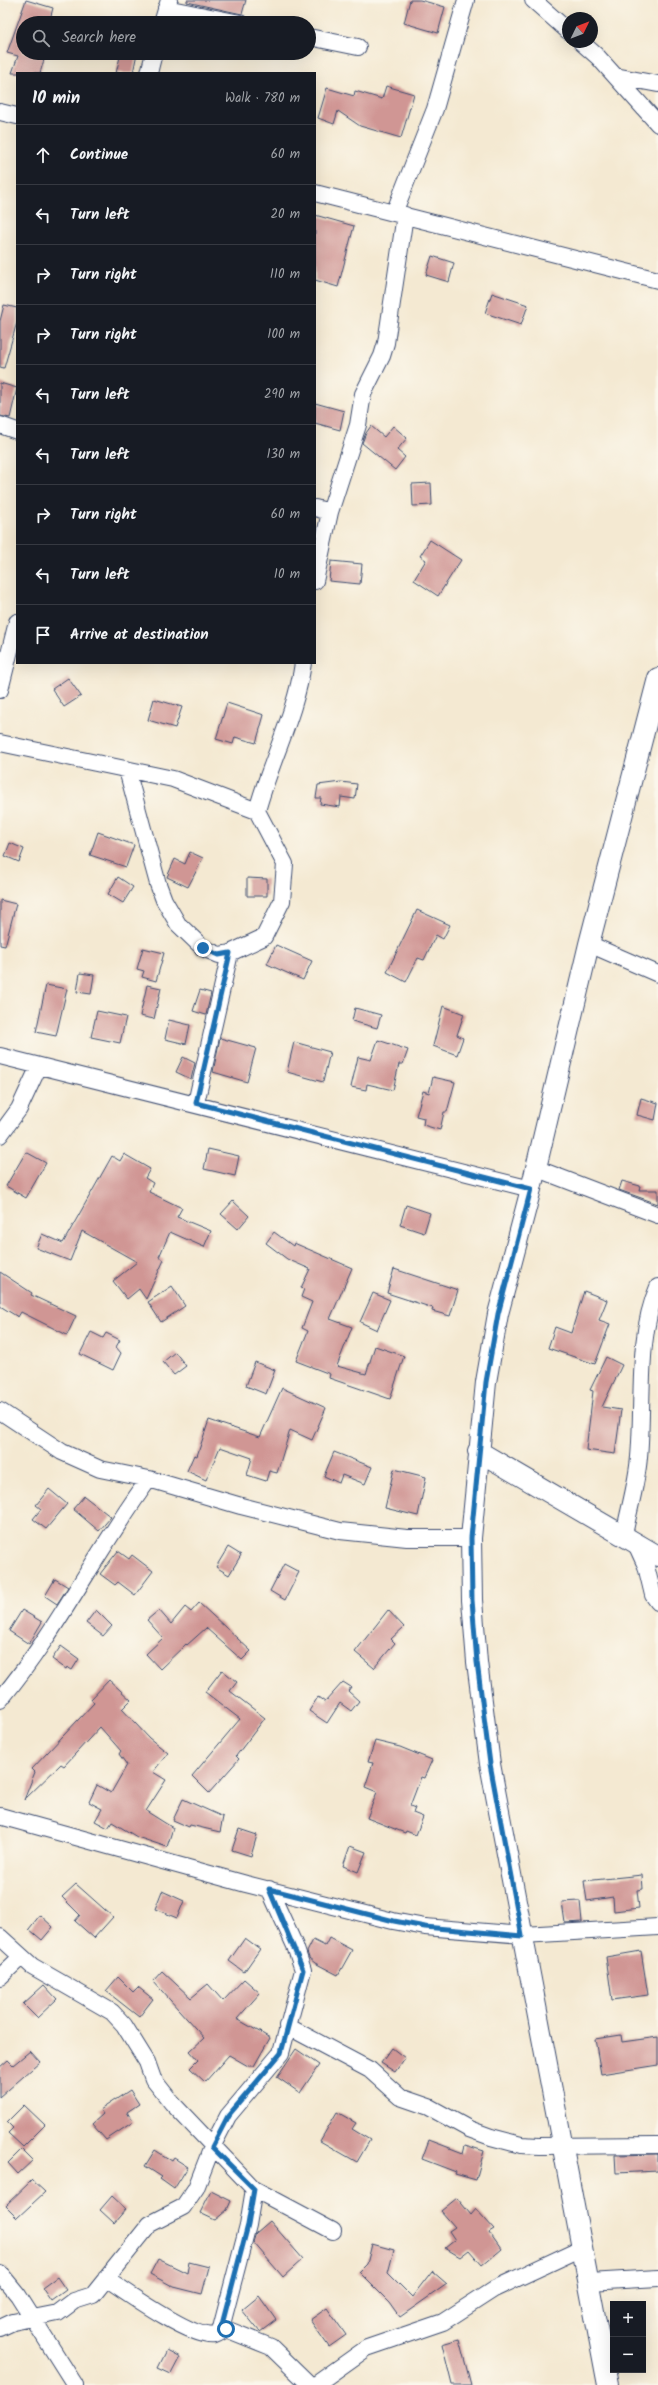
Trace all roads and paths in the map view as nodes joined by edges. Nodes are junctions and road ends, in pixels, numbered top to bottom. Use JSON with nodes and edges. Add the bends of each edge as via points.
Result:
{"nodes":[{"id":1,"x":466,"y":0,"type":"edge"},
{"id":2,"x":532,"y":0,"type":"edge"},
{"id":3,"x":166,"y":10,"type":"edge"},
{"id":4,"x":200,"y":16,"type":"edge"},
{"id":5,"x":562,"y":26,"type":"edge"},
{"id":6,"x":316,"y":38,"type":"edge"},
{"id":7,"x":358,"y":47,"type":"dead end"},
{"id":8,"x":587,"y":48,"type":"edge"},
{"id":9,"x":152,"y":60,"type":"edge"},
{"id":10,"x":149,"y":72,"type":"edge"},
{"id":11,"x":615,"y":76,"type":"junction"},
{"id":12,"x":658,"y":84,"type":"edge"},
{"id":13,"x":0,"y":112,"type":"edge"},
{"id":14,"x":16,"y":116,"type":"edge"},
{"id":15,"x":658,"y":124,"type":"edge"},
{"id":16,"x":316,"y":193,"type":"edge"},
{"id":17,"x":400,"y":214,"type":"junction"},
{"id":18,"x":658,"y":280,"type":"edge"},
{"id":19,"x":0,"y":425,"type":"edge"},
{"id":20,"x":16,"y":430,"type":"edge"},
{"id":21,"x":323,"y":510,"type":"edge"},
{"id":22,"x":316,"y":572,"type":"edge"},
{"id":23,"x":16,"y":626,"type":"edge"},
{"id":24,"x":304,"y":664,"type":"edge"},
{"id":25,"x":658,"y":678,"type":"edge"},
{"id":26,"x":0,"y":690,"type":"edge"},
{"id":27,"x":0,"y":743,"type":"edge"},
{"id":28,"x":127,"y":770,"type":"junction"},
{"id":29,"x":256,"y":811,"type":"junction"},
{"id":30,"x":589,"y":944,"type":"junction"},
{"id":31,"x":230,"y":953,"type":"junction"},
{"id":32,"x":658,"y":974,"type":"edge"},
{"id":33,"x":0,"y":1056,"type":"edge"},
{"id":34,"x":39,"y":1066,"type":"junction"},
{"id":35,"x":196,"y":1103,"type":"junction"},
{"id":36,"x":0,"y":1135,"type":"edge"},
{"id":37,"x":535,"y":1168,"type":"junction"},
{"id":38,"x":531,"y":1189,"type":"junction"},
{"id":39,"x":658,"y":1215,"type":"edge"},
{"id":40,"x":658,"y":1287,"type":"edge"},
{"id":41,"x":0,"y":1411,"type":"edge"},
{"id":42,"x":478,"y":1451,"type":"junction"},
{"id":43,"x":149,"y":1479,"type":"junction"},
{"id":44,"x":471,"y":1538,"type":"junction"},
{"id":45,"x":629,"y":1538,"type":"junction"},
{"id":46,"x":658,"y":1556,"type":"edge"},
{"id":47,"x":658,"y":1602,"type":"edge"},
{"id":48,"x":0,"y":1700,"type":"edge"},
{"id":49,"x":0,"y":1816,"type":"edge"},
{"id":50,"x":269,"y":1889,"type":"junction"},
{"id":51,"x":658,"y":1927,"type":"edge"},
{"id":52,"x":522,"y":1936,"type":"junction"},
{"id":53,"x":0,"y":1937,"type":"edge"},
{"id":54,"x":20,"y":1958,"type":"junction"},
{"id":55,"x":0,"y":1977,"type":"edge"},
{"id":56,"x":287,"y":2026,"type":"junction"},
{"id":57,"x":658,"y":2145,"type":"edge"},
{"id":58,"x":562,"y":2146,"type":"junction"},
{"id":59,"x":212,"y":2147,"type":"junction"},
{"id":60,"x":254,"y":2189,"type":"junction"},
{"id":61,"x":333,"y":2230,"type":"dead end"},
{"id":62,"x":582,"y":2248,"type":"junction"},
{"id":63,"x":0,"y":2274,"type":"edge"},
{"id":64,"x":106,"y":2278,"type":"junction"},
{"id":65,"x":658,"y":2278,"type":"edge"},
{"id":66,"x":589,"y":2282,"type":"junction"},
{"id":67,"x":33,"y":2320,"type":"junction"},
{"id":68,"x":0,"y":2328,"type":"edge"},
{"id":69,"x":220,"y":2332,"type":"junction"},
{"id":70,"x":75,"y":2385,"type":"edge"},
{"id":71,"x":310,"y":2385,"type":"edge"},
{"id":72,"x":315,"y":2385,"type":"edge"},
{"id":73,"x":608,"y":2385,"type":"edge"}],
"edges":[{"from":1,"to":17,"type":"street","via":[[435,109]]},
{"from":2,"to":5,"type":"street"},
{"from":3,"to":4,"type":"street"},
{"from":6,"to":7,"type":"street"},
{"from":8,"to":11,"type":"street"},
{"from":9,"to":10,"type":"street"},
{"from":11,"to":12,"type":"street"},
{"from":11,"to":15,"type":"street"},
{"from":13,"to":14,"type":"street"},
{"from":16,"to":17,"type":"street"},
{"from":17,"to":18,"type":"street"},
{"from":17,"to":21,"type":"street","via":[[386,343],[363,394],[358,425]]},
{"from":19,"to":20,"type":"street"},
{"from":21,"to":22,"type":"street"},
{"from":23,"to":26,"type":"street"},
{"from":24,"to":29,"type":"street","via":[[300,686]]},
{"from":25,"to":30,"type":"street"},
{"from":27,"to":28,"type":"street"},
{"from":28,"to":29,"type":"street","via":[[173,779]]},
{"from":28,"to":31,"type":"street","via":[[164,900],[178,924],[203,948],[219,955]]},
{"from":29,"to":31,"type":"street","via":[[285,864],[282,901],[264,937]]},
{"from":30,"to":32,"type":"street"},
{"from":30,"to":37,"type":"street"},
{"from":31,"to":35,"type":"street"},
{"from":33,"to":34,"type":"street"},
{"from":34,"to":35,"type":"street"},
{"from":34,"to":36,"type":"street","via":[[19,1109]]},
{"from":35,"to":38,"type":"street"},
{"from":37,"to":38,"type":"street"},
{"from":37,"to":39,"type":"street"},
{"from":38,"to":42,"type":"street","via":[[498,1314],[486,1382]]},
{"from":40,"to":45,"type":"street","via":[[648,1323],[643,1362],[639,1459]]},
{"from":41,"to":43,"type":"street","via":[[80,1461],[100,1469]]},
{"from":42,"to":44,"type":"street"},
{"from":42,"to":45,"type":"street"},
{"from":43,"to":44,"type":"street","via":[[340,1531],[407,1538]]},
{"from":43,"to":48,"type":"street","via":[[121,1517],[49,1635],[24,1672]]},
{"from":44,"to":52,"type":"street","via":[[472,1600],[490,1764]]},
{"from":45,"to":46,"type":"street"},
{"from":45,"to":47,"type":"street","via":[[646,1566],[653,1595]]},
{"from":49,"to":50,"type":"street"},
{"from":50,"to":52,"type":"street","via":[[405,1924]]},
{"from":50,"to":56,"type":"street","via":[[303,1970]]},
{"from":51,"to":52,"type":"street"},
{"from":52,"to":58,"type":"street"},
{"from":53,"to":54,"type":"street"},
{"from":54,"to":55,"type":"street"},
{"from":54,"to":59,"type":"street","via":[[112,2012],[124,2025],[147,2062],[153,2079]]},
{"from":56,"to":58,"type":"street","via":[[370,2070],[400,2097],[429,2107],[469,2129],[521,2145]]},
{"from":56,"to":59,"type":"street","via":[[281,2053],[228,2116]]},
{"from":57,"to":58,"type":"street"},
{"from":58,"to":62,"type":"street"},
{"from":59,"to":60,"type":"street"},
{"from":59,"to":64,"type":"street","via":[[196,2188],[184,2207],[150,2224]]},
{"from":60,"to":61,"type":"street"},
{"from":60,"to":69,"type":"street","via":[[248,2225]]},
{"from":62,"to":66,"type":"street"},
{"from":62,"to":72,"type":"street","via":[[494,2289],[443,2322],[367,2348]]},
{"from":63,"to":67,"type":"street","via":[[15,2290]]},
{"from":64,"to":67,"type":"street","via":[[93,2295],[74,2301],[58,2313]]},
{"from":64,"to":69,"type":"street","via":[[172,2320],[208,2335]]},
{"from":65,"to":66,"type":"street"},
{"from":66,"to":73,"type":"street"},
{"from":67,"to":68,"type":"street","via":[[13,2322]]},
{"from":67,"to":70,"type":"street","via":[[53,2347]]},
{"from":69,"to":71,"type":"street","via":[[226,2329],[271,2347]]}]}
